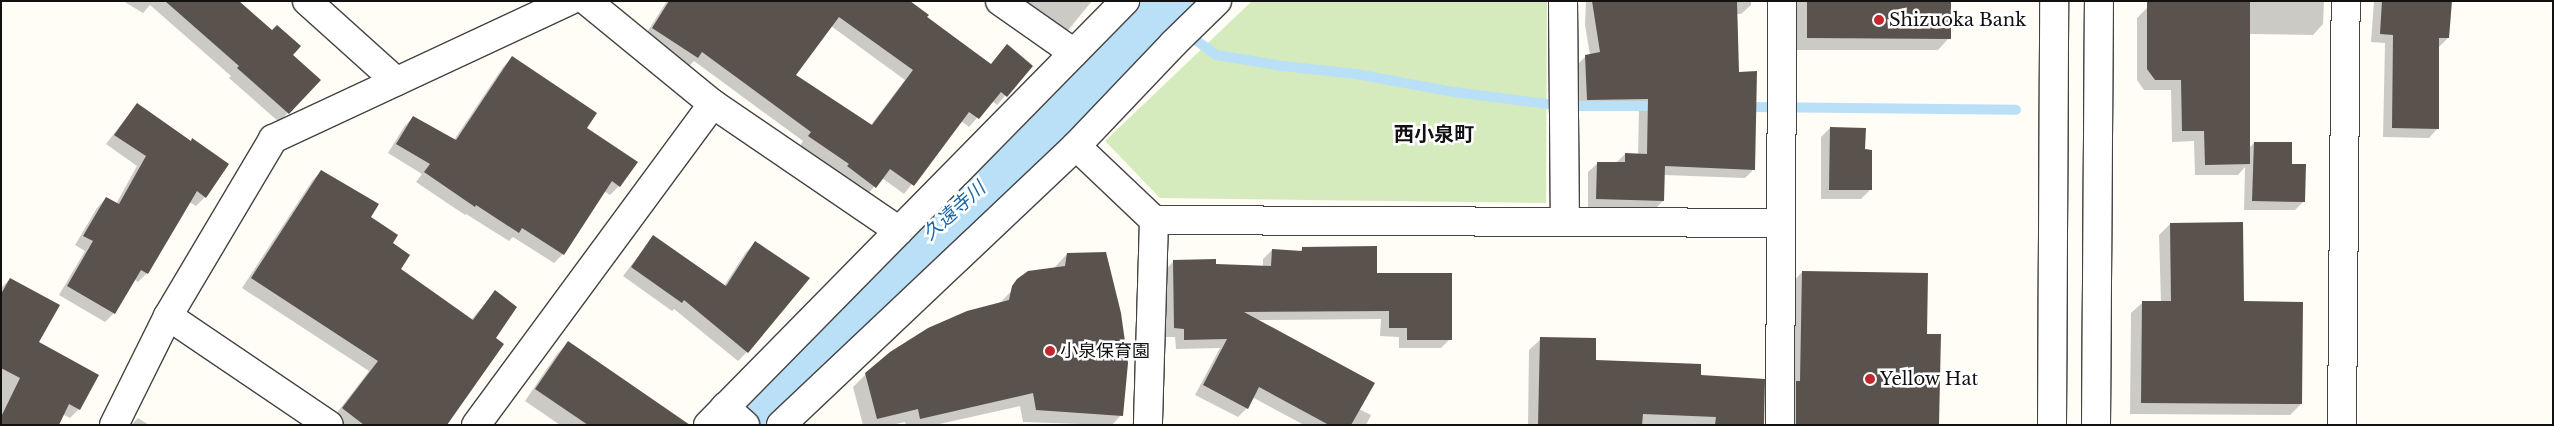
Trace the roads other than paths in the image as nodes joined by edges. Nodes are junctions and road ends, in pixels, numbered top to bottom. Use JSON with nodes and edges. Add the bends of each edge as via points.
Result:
{"nodes":[{"id":1,"x":307,"y":1,"type":"edge"},
{"id":2,"x":569,"y":1,"type":"edge"},
{"id":3,"x":587,"y":1,"type":"edge"},
{"id":4,"x":1000,"y":1,"type":"edge"},
{"id":5,"x":1125,"y":1,"type":"edge"},
{"id":6,"x":1217,"y":1,"type":"edge"},
{"id":7,"x":1563,"y":1,"type":"edge"},
{"id":8,"x":1782,"y":1,"type":"edge"},
{"id":9,"x":2054,"y":1,"type":"edge"},
{"id":10,"x":2100,"y":1,"type":"edge"},
{"id":11,"x":2346,"y":1,"type":"edge"},
{"id":12,"x":1074,"y":53,"type":"junction"},
{"id":13,"x":396,"y":81,"type":"junction"},
{"id":14,"x":714,"y":104,"type":"junction"},
{"id":15,"x":1076,"y":146,"type":"junction"},
{"id":16,"x":1154,"y":220,"type":"junction"},
{"id":17,"x":1565,"y":222,"type":"junction"},
{"id":18,"x":1781,"y":223,"type":"junction"},
{"id":19,"x":899,"y":231,"type":"junction"},
{"id":20,"x":168,"y":316,"type":"junction"},
{"id":21,"x":728,"y":419,"type":"edge"},
{"id":22,"x":114,"y":425,"type":"edge"},
{"id":23,"x":329,"y":425,"type":"edge"},
{"id":24,"x":476,"y":425,"type":"edge"},
{"id":25,"x":781,"y":425,"type":"edge"},
{"id":26,"x":1148,"y":425,"type":"edge"},
{"id":27,"x":1780,"y":425,"type":"edge"},
{"id":28,"x":2052,"y":425,"type":"edge"},
{"id":29,"x":2096,"y":425,"type":"edge"},
{"id":30,"x":2342,"y":425,"type":"edge"}],
"edges":[{"from":1,"to":13,"type":"street"},
{"from":2,"to":13,"type":"street"},
{"from":3,"to":14,"type":"street"},
{"from":4,"to":12,"type":"street"},
{"from":5,"to":12,"type":"street"},
{"from":6,"to":15,"type":"street"},
{"from":7,"to":17,"type":"street"},
{"from":8,"to":18,"type":"street"},
{"from":9,"to":28,"type":"street"},
{"from":10,"to":29,"type":"street"},
{"from":11,"to":30,"type":"street"},
{"from":12,"to":19,"type":"street"},
{"from":13,"to":20,"type":"street","via":[[273,139]]},
{"from":14,"to":19,"type":"street"},
{"from":14,"to":24,"type":"street"},
{"from":15,"to":16,"type":"street"},
{"from":15,"to":25,"type":"street"},
{"from":16,"to":17,"type":"street"},
{"from":16,"to":26,"type":"street"},
{"from":17,"to":18,"type":"street"},
{"from":18,"to":27,"type":"street"},
{"from":19,"to":21,"type":"street","via":[[813,320]]},
{"from":20,"to":22,"type":"street"},
{"from":20,"to":23,"type":"street"}]}
